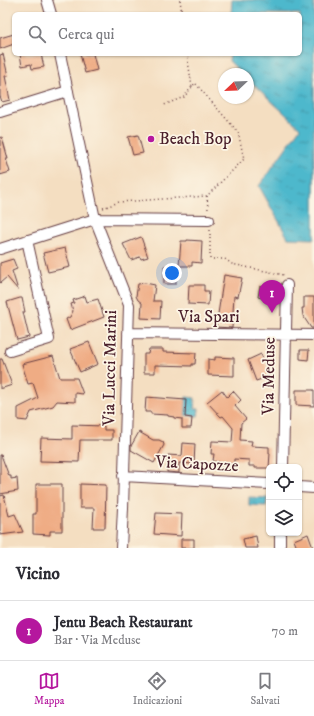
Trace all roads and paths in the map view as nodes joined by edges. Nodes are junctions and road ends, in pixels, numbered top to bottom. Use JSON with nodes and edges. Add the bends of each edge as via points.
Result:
{"nodes":[{"id":1,"x":48,"y":0,"type":"edge"},
{"id":2,"x":180,"y":0,"type":"edge"},
{"id":3,"x":51,"y":12,"type":"edge"},
{"id":4,"x":182,"y":12,"type":"edge"},
{"id":5,"x":60,"y":56,"type":"edge"},
{"id":6,"x":187,"y":56,"type":"edge"},
{"id":7,"x":192,"y":87,"type":"junction"},
{"id":8,"x":68,"y":91,"type":"junction"},
{"id":9,"x":164,"y":105,"type":"dead end"},
{"id":10,"x":0,"y":112,"type":"edge"},
{"id":11,"x":207,"y":196,"type":"junction"},
{"id":12,"x":95,"y":216,"type":"junction"},
{"id":13,"x":209,"y":220,"type":"junction"},
{"id":14,"x":27,"y":240,"type":"junction"},
{"id":15,"x":0,"y":249,"type":"edge"},
{"id":16,"x":287,"y":285,"type":"joint"},
{"id":17,"x":128,"y":333,"type":"junction"},
{"id":18,"x":285,"y":334,"type":"junction"},
{"id":19,"x":314,"y":335,"type":"edge"},
{"id":20,"x":10,"y":351,"type":"dead end"},
{"id":21,"x":282,"y":464,"type":"edge"},
{"id":22,"x":123,"y":476,"type":"junction"},
{"id":23,"x":266,"y":484,"type":"edge"},
{"id":24,"x":302,"y":486,"type":"edge"},
{"id":25,"x":314,"y":488,"type":"edge"},
{"id":26,"x":280,"y":536,"type":"edge"},
{"id":27,"x":121,"y":548,"type":"edge"},
{"id":28,"x":280,"y":548,"type":"edge"}],
"edges":[{"from":1,"to":3,"type":"street"},
{"from":2,"to":4,"type":"path"},
{"from":5,"to":8,"type":"street","name":"Via Lucci Marini"},
{"from":6,"to":7,"type":"path"},
{"from":7,"to":9,"type":"path","via":[[184,96]]},
{"from":7,"to":11,"type":"path","via":[[195,83],[238,132],[244,158]]},
{"from":8,"to":10,"type":"street"},
{"from":8,"to":12,"type":"street","name":"Via Lucci Marini"},
{"from":11,"to":12,"type":"path","via":[[119,202]]},
{"from":11,"to":13,"type":"path"},
{"from":12,"to":13,"type":"street"},
{"from":12,"to":14,"type":"street"},
{"from":12,"to":17,"type":"street","name":"Via Lucci Marini","via":[[129,305]]},
{"from":13,"to":16,"type":"path","via":[[210,260],[225,259],[232,264],[287,276]]},
{"from":14,"to":15,"type":"street"},
{"from":14,"to":20,"type":"street","via":[[48,339]]},
{"from":16,"to":18,"type":"street","name":"Via Meduse"},
{"from":17,"to":18,"type":"street","name":"Via Spari"},
{"from":17,"to":22,"type":"street","name":"Via Lucci Marini"},
{"from":18,"to":19,"type":"street","name":"Via Spari"},
{"from":18,"to":21,"type":"street","name":"Via Meduse"},
{"from":22,"to":23,"type":"street","name":"Via Capozze"},
{"from":22,"to":27,"type":"street","name":"Via Lucci Marini"},
{"from":24,"to":25,"type":"street"},
{"from":26,"to":28,"type":"street"}]}
